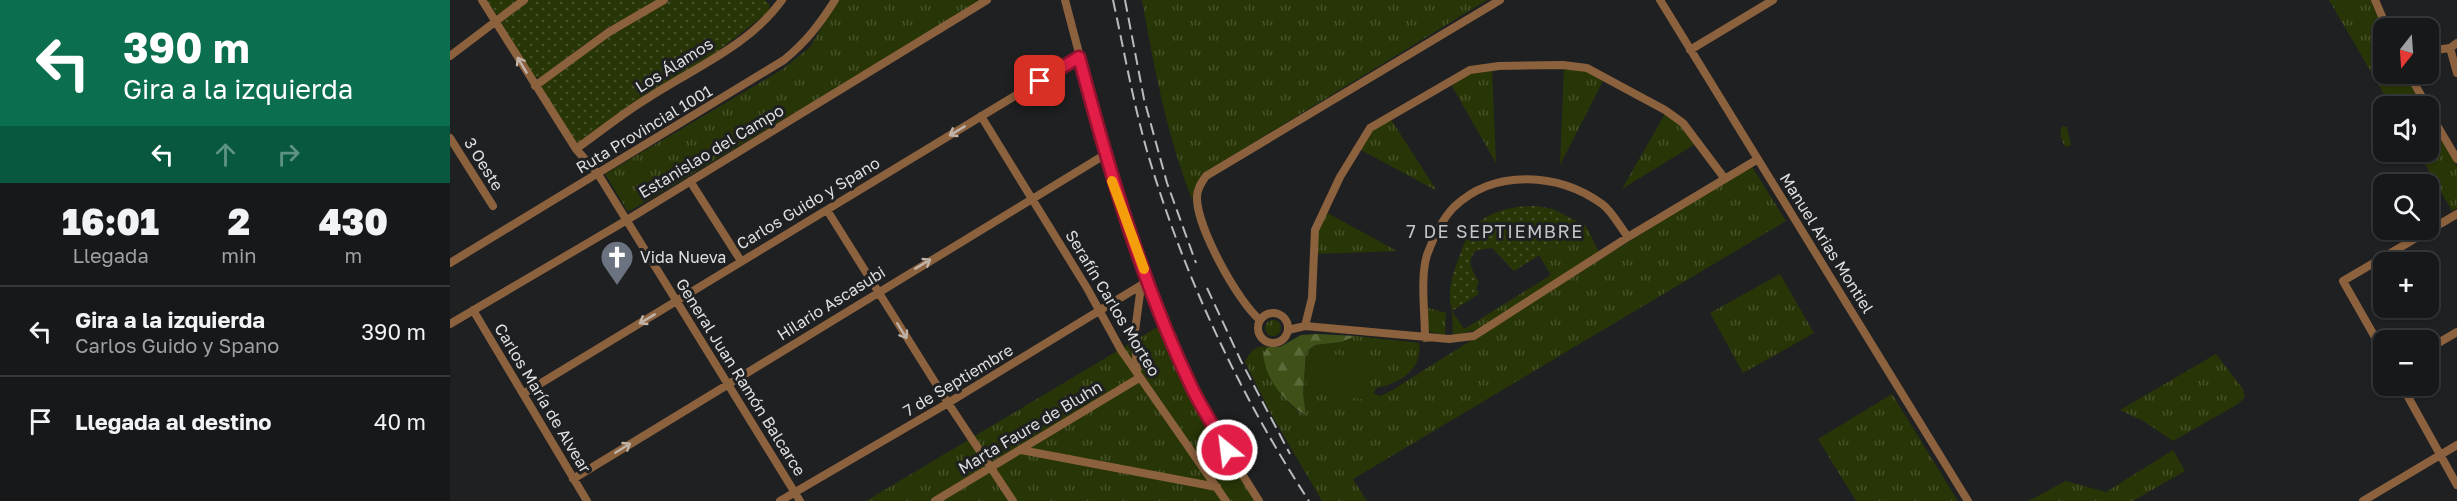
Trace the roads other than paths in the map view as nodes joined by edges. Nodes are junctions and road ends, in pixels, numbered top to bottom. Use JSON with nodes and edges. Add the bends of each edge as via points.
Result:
{"nodes":[{"id":1,"x":482,"y":0,"type":"edge"},
{"id":2,"x":524,"y":0,"type":"edge"},
{"id":3,"x":664,"y":0,"type":"edge"},
{"id":4,"x":769,"y":0,"type":"edge"},
{"id":5,"x":835,"y":0,"type":"edge"},
{"id":6,"x":987,"y":0,"type":"edge"},
{"id":7,"x":1065,"y":0,"type":"edge"},
{"id":8,"x":1500,"y":0,"type":"edge"},
{"id":9,"x":1660,"y":0,"type":"edge"},
{"id":10,"x":1773,"y":0,"type":"edge"},
{"id":11,"x":2375,"y":0,"type":"edge"},
{"id":12,"x":779,"y":3,"type":"edge"},
{"id":13,"x":2383,"y":18,"type":"edge"},
{"id":14,"x":496,"y":22,"type":"junction"},
{"id":15,"x":2453,"y":45,"type":"edge"},
{"id":16,"x":1690,"y":50,"type":"junction"},
{"id":17,"x":450,"y":56,"type":"edge"},
{"id":18,"x":1079,"y":57,"type":"junction"},
{"id":19,"x":2457,"y":72,"type":"edge"},
{"id":20,"x":535,"y":86,"type":"junction"},
{"id":21,"x":981,"y":116,"type":"junction"},
{"id":22,"x":2439,"y":127,"type":"edge"},
{"id":23,"x":450,"y":138,"type":"edge"},
{"id":24,"x":576,"y":149,"type":"junction"},
{"id":25,"x":1106,"y":154,"type":"junction"},
{"id":26,"x":1758,"y":159,"type":"junction"},
{"id":27,"x":2457,"y":159,"type":"edge"},
{"id":28,"x":598,"y":174,"type":"junction"},
{"id":29,"x":1725,"y":179,"type":"junction"},
{"id":30,"x":690,"y":181,"type":"junction"},
{"id":31,"x":1033,"y":198,"type":"junction"},
{"id":32,"x":493,"y":206,"type":"dead end"},
{"id":33,"x":827,"y":210,"type":"junction"},
{"id":34,"x":2457,"y":214,"type":"edge"},
{"id":35,"x":627,"y":220,"type":"junction"},
{"id":36,"x":1628,"y":237,"type":"junction"},
{"id":37,"x":741,"y":261,"type":"junction"},
{"id":38,"x":450,"y":263,"type":"edge"},
{"id":39,"x":1144,"y":284,"type":"junction"},
{"id":40,"x":878,"y":291,"type":"junction"},
{"id":41,"x":676,"y":302,"type":"junction"},
{"id":42,"x":472,"y":310,"type":"junction"},
{"id":43,"x":1099,"y":313,"type":"junction"},
{"id":44,"x":1260,"y":320,"type":"junction"},
{"id":45,"x":450,"y":324,"type":"edge"},
{"id":46,"x":1305,"y":326,"type":"junction"},
{"id":47,"x":1288,"y":330,"type":"junction"},
{"id":48,"x":2457,"y":332,"type":"edge"},
{"id":49,"x":2373,"y":333,"type":"edge"},
{"id":50,"x":1425,"y":338,"type":"junction"},
{"id":51,"x":2439,"y":343,"type":"edge"},
{"id":52,"x":1138,"y":376,"type":"junction"},
{"id":53,"x":728,"y":383,"type":"junction"},
{"id":54,"x":523,"y":394,"type":"junction"},
{"id":55,"x":2407,"y":396,"type":"edge"},
{"id":56,"x":948,"y":403,"type":"junction"},
{"id":57,"x":2457,"y":445,"type":"edge"},
{"id":58,"x":1021,"y":450,"type":"junction"},
{"id":59,"x":2439,"y":455,"type":"junction"},
{"id":60,"x":992,"y":468,"type":"junction"},
{"id":61,"x":573,"y":479,"type":"junction"},
{"id":62,"x":2457,"y":485,"type":"edge"},
{"id":63,"x":1217,"y":487,"type":"junction"},
{"id":64,"x":795,"y":492,"type":"junction"},
{"id":65,"x":587,"y":501,"type":"edge"},
{"id":66,"x":780,"y":501,"type":"edge"},
{"id":67,"x":800,"y":501,"type":"edge"},
{"id":68,"x":935,"y":501,"type":"edge"},
{"id":69,"x":1013,"y":501,"type":"edge"},
{"id":70,"x":1226,"y":501,"type":"edge"},
{"id":71,"x":1259,"y":501,"type":"edge"},
{"id":72,"x":1968,"y":501,"type":"edge"},
{"id":73,"x":2363,"y":501,"type":"edge"}],
"edges":[{"from":1,"to":14,"type":"street","name":"General Juan Ramón Balcarce"},
{"from":2,"to":14,"type":"street"},
{"from":3,"to":20,"type":"street","via":[[609,32]]},
{"from":4,"to":12,"type":"street"},
{"from":5,"to":28,"type":"street","name":"Ruta Provincial 1001","via":[[805,43],[784,60]]},
{"from":6,"to":30,"type":"street","name":"Estanislao del Campo"},
{"from":7,"to":18,"type":"street"},
{"from":8,"to":44,"type":"street","via":[[1206,176],[1199,186],[1198,213],[1237,294]]},
{"from":9,"to":16,"type":"street","name":"Manuel Arias Montiel"},
{"from":10,"to":16,"type":"street"},
{"from":11,"to":13,"type":"street"},
{"from":12,"to":24,"type":"street","name":"Los Álamos","via":[[766,20],[730,48],[648,98]]},
{"from":14,"to":17,"type":"street"},
{"from":20,"to":14,"type":"street","name":"General Juan Ramón Balcarce","one_way":true},
{"from":15,"to":19,"type":"street"},
{"from":16,"to":26,"type":"street","name":"Manuel Arias Montiel"},
{"from":18,"to":21,"type":"street","name":"Carlos Guido y Spano"},
{"from":18,"to":25,"type":"street"},
{"from":20,"to":24,"type":"street","name":"General Juan Ramón Balcarce"},
{"from":21,"to":31,"type":"street","name":"Serafín Carlos Morteo"},
{"from":21,"to":33,"type":"street","name":"Carlos Guido y Spano","one_way":true},
{"from":22,"to":27,"type":"street"},
{"from":23,"to":32,"type":"street","name":"3 Oeste"},
{"from":24,"to":28,"type":"street","name":"General Juan Ramón Balcarce"},
{"from":25,"to":31,"type":"street","name":"Hilario Ascasubi"},
{"from":25,"to":39,"type":"street"},
{"from":26,"to":29,"type":"street"},
{"from":26,"to":72,"type":"street","name":"Manuel Arias Montiel"},
{"from":28,"to":35,"type":"street","name":"General Juan Ramón Balcarce"},
{"from":28,"to":38,"type":"street","name":"Ruta Provincial 1001"},
{"from":29,"to":36,"type":"street"},
{"from":29,"to":46,"type":"street","via":[[1683,123],[1587,68],[1551,65],[1470,70],[1370,128],[1340,177],[1315,230],[1312,298]]},
{"from":30,"to":35,"type":"street","name":"Estanislao del Campo"},
{"from":30,"to":37,"type":"street"},
{"from":40,"to":31,"type":"street","name":"Hilario Ascasubi","one_way":true},
{"from":31,"to":43,"type":"street","name":"Serafín Carlos Morteo"},
{"from":33,"to":37,"type":"street","name":"Carlos Guido y Spano"},
{"from":33,"to":40,"type":"street"},
{"from":34,"to":49,"type":"street","via":[[2343,281]]},
{"from":35,"to":41,"type":"street","name":"General Juan Ramón Balcarce"},
{"from":35,"to":42,"type":"street","name":"Estanislao del Campo"},
{"from":36,"to":50,"type":"street","via":[[1481,333],[1463,338]]},
{"from":36,"to":50,"type":"street","via":[[1604,205],[1560,183],[1539,178],[1486,187],[1454,207],[1427,256]]},
{"from":37,"to":41,"type":"street","name":"Carlos Guido y Spano"},
{"from":39,"to":43,"type":"street","name":"7 de Septiembre"},
{"from":39,"to":52,"type":"street","via":[[1135,332]]},
{"from":39,"to":71,"type":"street","via":[[1193,390]]},
{"from":40,"to":53,"type":"street","name":"Hilario Ascasubi"},
{"from":40,"to":56,"type":"street","one_way":true},
{"from":41,"to":53,"type":"street","name":"General Juan Ramón Balcarce"},
{"from":41,"to":54,"type":"street","name":"Carlos Guido y Spano","one_way":true},
{"from":42,"to":45,"type":"street","name":"Estanislao del Campo"},
{"from":42,"to":54,"type":"street","name":"Carlos María de Alvear"},
{"from":43,"to":52,"type":"street","name":"Serafín Carlos Morteo"},
{"from":43,"to":56,"type":"street","name":"7 de Septiembre"},
{"from":44,"to":47,"type":"street","via":[[1276,314],[1285,320]]},
{"from":44,"to":47,"type":"street","via":[[1260,334],[1269,343],[1281,341]]},
{"from":46,"to":47,"type":"street"},
{"from":46,"to":50,"type":"street"},
{"from":48,"to":51,"type":"street"},
{"from":52,"to":58,"type":"street","name":"Marta Faure de Bluhn"},
{"from":52,"to":63,"type":"street","name":"Serafín Carlos Morteo"},
{"from":61,"to":53,"type":"street","name":"Hilario Ascasubi","one_way":true},
{"from":53,"to":64,"type":"street","name":"General Juan Ramón Balcarce"},
{"from":54,"to":61,"type":"street","name":"Carlos María de Alvear"},
{"from":55,"to":59,"type":"street"},
{"from":56,"to":60,"type":"street"},
{"from":56,"to":64,"type":"street","name":"7 de Septiembre"},
{"from":57,"to":59,"type":"street"},
{"from":58,"to":60,"type":"street","name":"Marta Faure de Bluhn"},
{"from":58,"to":63,"type":"street"},
{"from":59,"to":62,"type":"street"},
{"from":59,"to":73,"type":"street"},
{"from":60,"to":68,"type":"street","name":"Marta Faure de Bluhn"},
{"from":60,"to":69,"type":"street"},
{"from":61,"to":65,"type":"street","name":"Carlos María de Alvear"},
{"from":63,"to":70,"type":"street","name":"Serafín Carlos Morteo"},
{"from":64,"to":66,"type":"street","name":"7 de Septiembre"},
{"from":64,"to":67,"type":"street","name":"General Juan Ramón Balcarce"}]}
